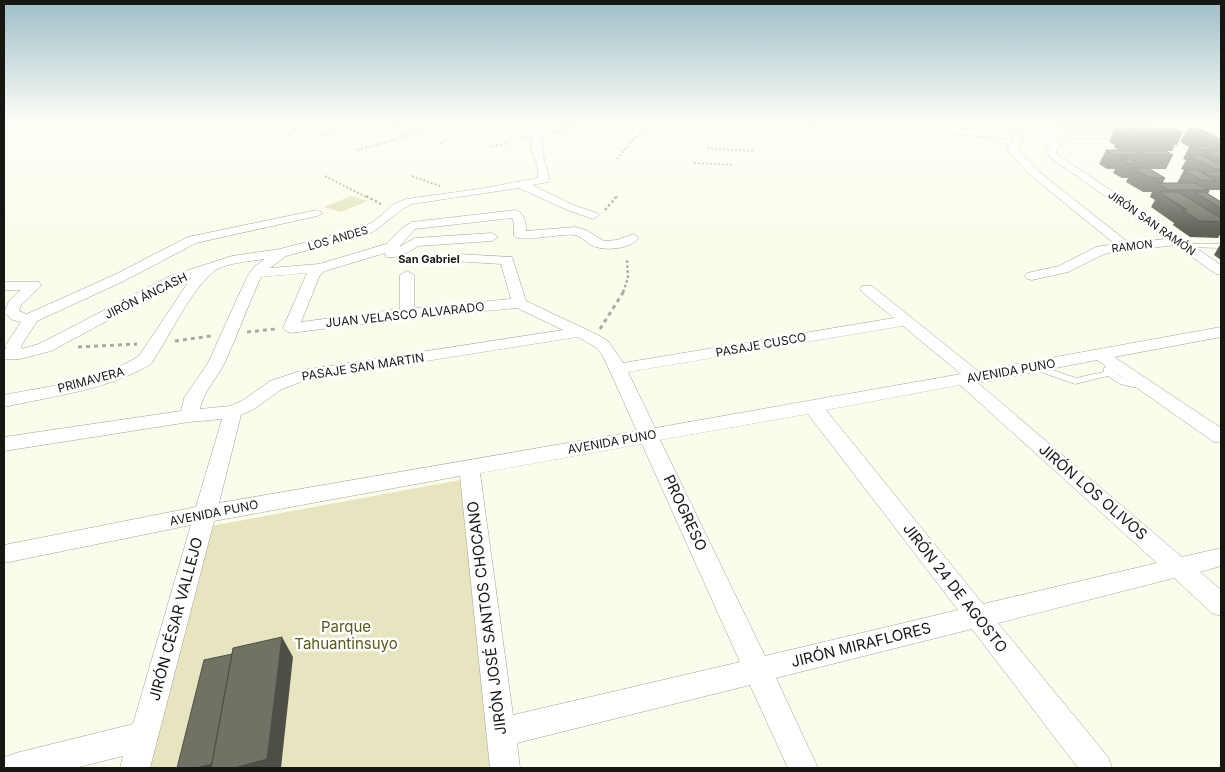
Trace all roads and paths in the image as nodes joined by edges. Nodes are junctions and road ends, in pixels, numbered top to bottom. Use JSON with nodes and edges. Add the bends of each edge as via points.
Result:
{"nodes":[{"id":1,"x":540,"y":160,"type":"edge"},
{"id":2,"x":1022,"y":160,"type":"edge"},
{"id":3,"x":1062,"y":160,"type":"edge"},
{"id":4,"x":694,"y":163,"type":"dead end"},
{"id":5,"x":734,"y":165,"type":"dead end"},
{"id":6,"x":1034,"y":173,"type":"junction"},
{"id":7,"x":1079,"y":173,"type":"junction"},
{"id":8,"x":326,"y":176,"type":"dead end"},
{"id":9,"x":522,"y":185,"type":"junction"},
{"id":10,"x":398,"y":206,"type":"junction"},
{"id":11,"x":316,"y":214,"type":"dead end"},
{"id":12,"x":593,"y":215,"type":"dead end"},
{"id":13,"x":492,"y":237,"type":"dead end"},
{"id":14,"x":633,"y":238,"type":"dead end"},
{"id":15,"x":1181,"y":243,"type":"junction"},
{"id":16,"x":1125,"y":246,"type":"junction"},
{"id":17,"x":1221,"y":246,"type":"edge"},
{"id":18,"x":281,"y":253,"type":"junction"},
{"id":19,"x":458,"y":258,"type":"dead end"},
{"id":20,"x":627,"y":260,"type":"dead end"},
{"id":21,"x":334,"y":263,"type":"junction"},
{"id":22,"x":218,"y":264,"type":"junction"},
{"id":23,"x":320,"y":268,"type":"junction"},
{"id":24,"x":1221,"y":271,"type":"edge"},
{"id":25,"x":257,"y":273,"type":"junction"},
{"id":26,"x":407,"y":275,"type":"dead end"},
{"id":27,"x":1032,"y":276,"type":"dead end"},
{"id":28,"x":4,"y":286,"type":"edge"},
{"id":29,"x":867,"y":289,"type":"dead end"},
{"id":30,"x":519,"y":303,"type":"junction"},
{"id":31,"x":408,"y":313,"type":"junction"},
{"id":32,"x":16,"y":314,"type":"edge"},
{"id":33,"x":905,"y":321,"type":"junction"},
{"id":34,"x":1221,"y":332,"type":"edge"},
{"id":35,"x":589,"y":335,"type":"junction"},
{"id":36,"x":11,"y":354,"type":"edge"},
{"id":37,"x":1106,"y":362,"type":"junction"},
{"id":38,"x":617,"y":369,"type":"junction"},
{"id":39,"x":970,"y":379,"type":"junction"},
{"id":40,"x":4,"y":401,"type":"edge"},
{"id":41,"x":813,"y":407,"type":"junction"},
{"id":42,"x":233,"y":412,"type":"junction"},
{"id":43,"x":189,"y":416,"type":"junction"},
{"id":44,"x":649,"y":435,"type":"junction"},
{"id":45,"x":1221,"y":437,"type":"edge"},
{"id":46,"x":4,"y":444,"type":"edge"},
{"id":47,"x":469,"y":468,"type":"junction"},
{"id":48,"x":205,"y":514,"type":"junction"},
{"id":49,"x":4,"y":554,"type":"edge"},
{"id":50,"x":1221,"y":557,"type":"edge"},
{"id":51,"x":1180,"y":568,"type":"junction"},
{"id":52,"x":1221,"y":606,"type":"edge"},
{"id":53,"x":978,"y":616,"type":"junction"},
{"id":54,"x":757,"y":670,"type":"junction"},
{"id":55,"x":500,"y":733,"type":"junction"},
{"id":56,"x":144,"y":736,"type":"junction"},
{"id":57,"x":16,"y":768,"type":"edge"},
{"id":58,"x":135,"y":768,"type":"edge"},
{"id":59,"x":505,"y":768,"type":"edge"},
{"id":60,"x":803,"y":768,"type":"edge"},
{"id":61,"x":1096,"y":768,"type":"edge"}],
"edges":[{"from":1,"to":9,"type":"street","name":"LOS ANDES","via":[[544,178]]},
{"from":2,"to":6,"type":"street"},
{"from":3,"to":7,"type":"street","name":"JIRÓN SAN RAMÓN"},
{"from":4,"to":5,"type":"path"},
{"from":6,"to":7,"type":"street"},
{"from":6,"to":16,"type":"street"},
{"from":7,"to":15,"type":"street","name":"JIRÓN SAN RAMÓN"},
{"from":8,"to":10,"type":"path","via":[[379,203]]},
{"from":9,"to":10,"type":"street","name":"LOS ANDES","via":[[420,199]]},
{"from":9,"to":12,"type":"street"},
{"from":10,"to":18,"type":"street","name":"LOS ANDES","via":[[365,231]]},
{"from":11,"to":32,"type":"street","via":[[192,240],[119,278]]},
{"from":13,"to":21,"type":"street","via":[[415,242],[387,255]]},
{"from":14,"to":21,"type":"street","via":[[611,244],[595,242],[584,232],[561,230],[520,236],[516,214],[408,228],[390,247]]},
{"from":15,"to":16,"type":"street","name":"RAMON"},
{"from":15,"to":17,"type":"lane"},
{"from":15,"to":24,"type":"street","name":"JIRÓN SAN RAMÓN"},
{"from":16,"to":27,"type":"street","name":"RAMON","via":[[1101,250],[1063,269]]},
{"from":18,"to":22,"type":"street","name":"JIRÓN ÁNCASH"},
{"from":18,"to":25,"type":"street","name":"LOS ANDES"},
{"from":19,"to":30,"type":"street","via":[[507,260]]},
{"from":20,"to":35,"type":"path","via":[[630,266],[624,290]]},
{"from":21,"to":23,"type":"street"},
{"from":22,"to":36,"type":"street","name":"JIRÓN ÁNCASH","via":[[175,279],[45,348]]},
{"from":22,"to":40,"type":"street","name":"PRIMAVERA","via":[[194,282],[145,360],[89,383]]},
{"from":23,"to":25,"type":"street"},
{"from":23,"to":31,"type":"street","name":"JUAN VELASCO ALVARADO","via":[[314,273],[290,328]]},
{"from":25,"to":43,"type":"street","name":"LOS ANDES","via":[[216,364],[194,398]]},
{"from":26,"to":31,"type":"street"},
{"from":28,"to":32,"type":"street","via":[[34,286]]},
{"from":29,"to":33,"type":"street","name":"JIRÓN LOS OLIVOS"},
{"from":30,"to":31,"type":"street","name":"JUAN VELASCO ALVARADO"},
{"from":30,"to":35,"type":"street","name":"PROGRESO"},
{"from":32,"to":36,"type":"street"},
{"from":33,"to":38,"type":"street","name":"PASAJE CUSCO"},
{"from":33,"to":39,"type":"street","name":"JIRÓN LOS OLIVOS"},
{"from":34,"to":37,"type":"street","name":"AVENIDA PUNO"},
{"from":35,"to":38,"type":"street","name":"PROGRESO","via":[[603,345]]},
{"from":35,"to":42,"type":"street","name":"PASAJE SAN MARTIN","via":[[303,375],[276,385]]},
{"from":37,"to":39,"type":"street","name":"AVENIDA PUNO","via":[[1035,367]]},
{"from":37,"to":45,"type":"street"},
{"from":38,"to":44,"type":"street","name":"PROGRESO"},
{"from":39,"to":41,"type":"street","name":"AVENIDA PUNO"},
{"from":39,"to":51,"type":"street","name":"JIRÓN LOS OLIVOS"},
{"from":41,"to":44,"type":"street","name":"AVENIDA PUNO"},
{"from":41,"to":53,"type":"street","name":"JIRÓN 24 DE AGOSTO"},
{"from":42,"to":43,"type":"street","name":"PASAJE SAN MARTIN"},
{"from":42,"to":48,"type":"street","name":"JIRÓN CÉSAR VALLEJO"},
{"from":43,"to":46,"type":"street","name":"PASAJE SAN MARTIN"},
{"from":44,"to":47,"type":"street","name":"AVENIDA PUNO"},
{"from":44,"to":54,"type":"street","name":"PROGRESO"},
{"from":47,"to":48,"type":"street","name":"AVENIDA PUNO"},
{"from":47,"to":55,"type":"street","name":"JIRÓN JOSÉ SANTOS CHOCANO"},
{"from":48,"to":49,"type":"street","name":"AVENIDA PUNO"},
{"from":48,"to":56,"type":"street","name":"JIRÓN CÉSAR VALLEJO"},
{"from":50,"to":51,"type":"street","name":"JIRÓN MIRAFLORES"},
{"from":51,"to":52,"type":"street","name":"JIRÓN LOS OLIVOS"},
{"from":51,"to":53,"type":"street","name":"JIRÓN MIRAFLORES"},
{"from":53,"to":54,"type":"street","name":"JIRÓN MIRAFLORES"},
{"from":53,"to":61,"type":"street","name":"JIRÓN 24 DE AGOSTO"},
{"from":54,"to":55,"type":"street","name":"JIRÓN MIRAFLORES"},
{"from":54,"to":60,"type":"street","name":"PROGRESO"},
{"from":55,"to":59,"type":"street","name":"JIRÓN JOSÉ SANTOS CHOCANO"},
{"from":56,"to":57,"type":"street"},
{"from":56,"to":58,"type":"street","name":"JIRÓN CÉSAR VALLEJO"}]}
